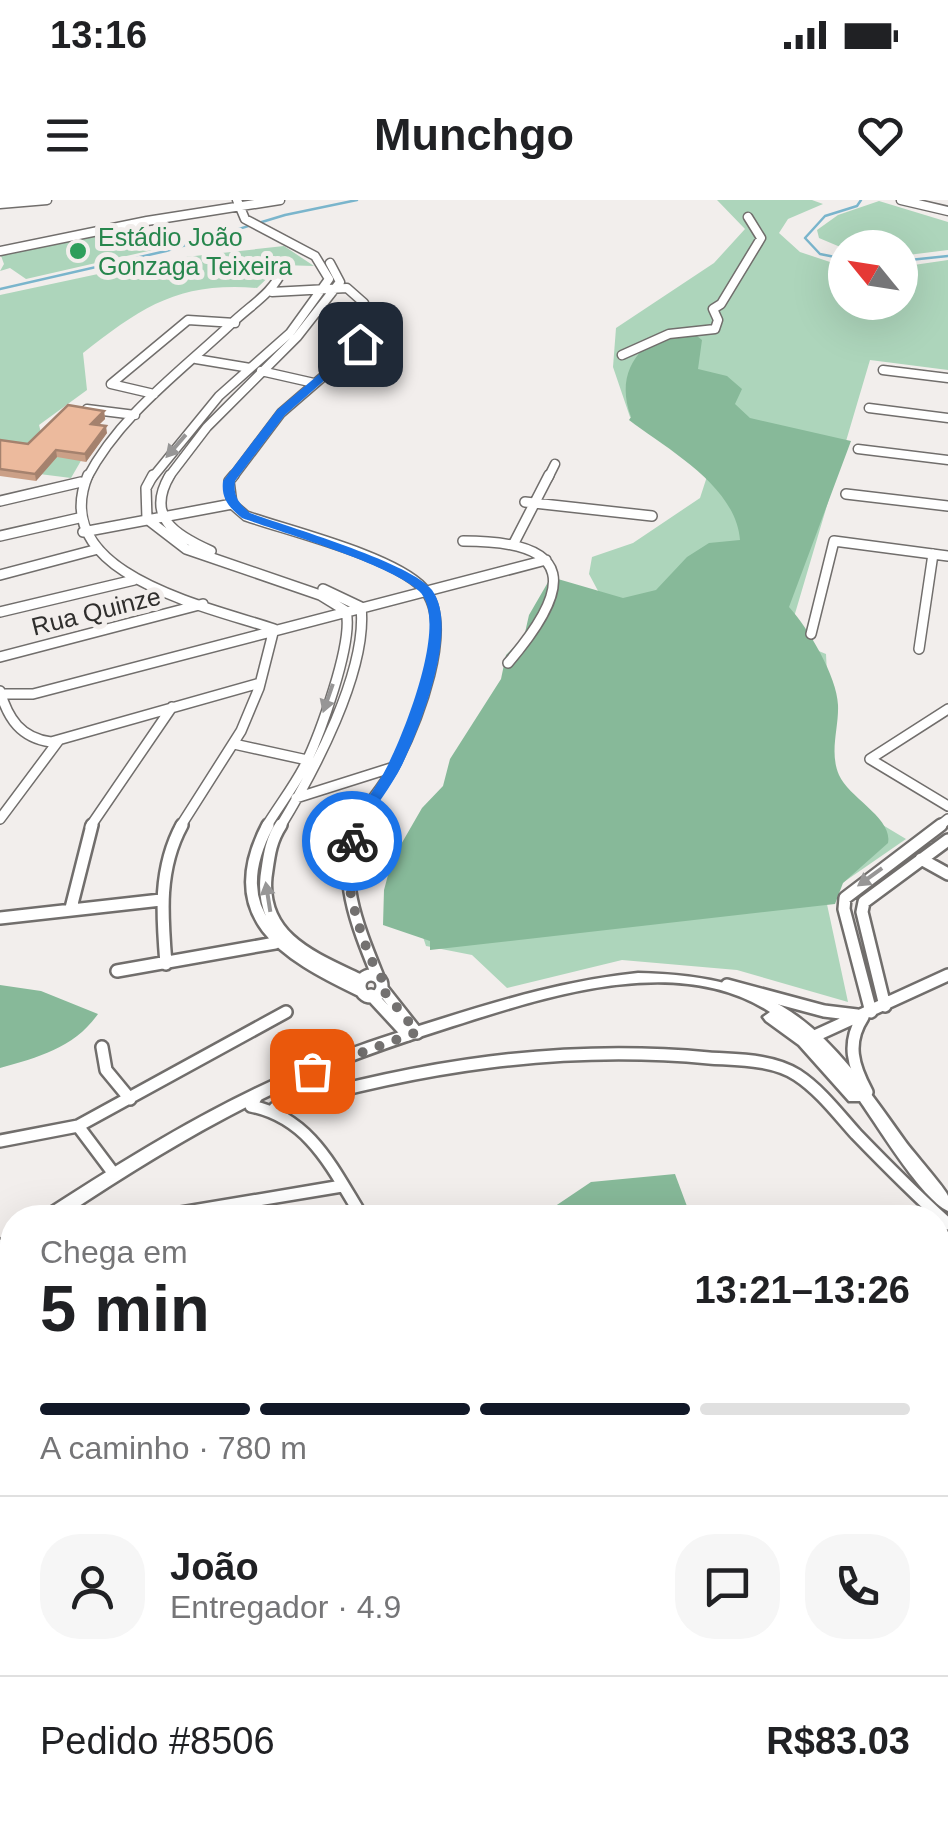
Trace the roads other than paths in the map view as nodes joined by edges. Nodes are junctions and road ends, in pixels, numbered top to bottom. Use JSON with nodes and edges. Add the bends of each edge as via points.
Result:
{"nodes":[{"id":1,"x":9,"y":200,"type":"edge"},
{"id":2,"x":47,"y":200,"type":"edge"},
{"id":3,"x":280,"y":200,"type":"edge"},
{"id":4,"x":900,"y":200,"type":"edge"},
{"id":5,"x":1,"y":206,"type":"edge"},
{"id":6,"x":240,"y":209,"type":"edge"},
{"id":7,"x":948,"y":211,"type":"edge"},
{"id":8,"x":748,"y":217,"type":"dead end"},
{"id":9,"x":266,"y":230,"type":"junction"},
{"id":10,"x":0,"y":250,"type":"edge"},
{"id":11,"x":284,"y":268,"type":"dead end"},
{"id":12,"x":334,"y":287,"type":"junction"},
{"id":13,"x":322,"y":288,"type":"junction"},
{"id":14,"x":272,"y":292,"type":"junction"},
{"id":15,"x":236,"y":323,"type":"junction"},
{"id":16,"x":622,"y":354,"type":"dead end"},
{"id":17,"x":196,"y":358,"type":"junction"},
{"id":18,"x":250,"y":368,"type":"junction"},
{"id":19,"x":262,"y":370,"type":"junction"},
{"id":20,"x":882,"y":370,"type":"dead end"},
{"id":21,"x":948,"y":378,"type":"edge"},
{"id":22,"x":314,"y":383,"type":"junction"},
{"id":23,"x":154,"y":394,"type":"junction"},
{"id":24,"x":86,"y":408,"type":"edge"},
{"id":25,"x":869,"y":408,"type":"dead end"},
{"id":26,"x":135,"y":415,"type":"junction"},
{"id":27,"x":948,"y":418,"type":"edge"},
{"id":28,"x":858,"y":449,"type":"dead end"},
{"id":29,"x":948,"y":460,"type":"edge"},
{"id":30,"x":554,"y":464,"type":"dead end"},
{"id":31,"x":81,"y":482,"type":"junction"},
{"id":32,"x":846,"y":494,"type":"dead end"},
{"id":33,"x":0,"y":501,"type":"edge"},
{"id":34,"x":530,"y":503,"type":"junction"},
{"id":35,"x":232,"y":504,"type":"junction"},
{"id":36,"x":948,"y":506,"type":"edge"},
{"id":37,"x":161,"y":516,"type":"junction"},
{"id":38,"x":652,"y":516,"type":"dead end"},
{"id":39,"x":79,"y":518,"type":"junction"},
{"id":40,"x":147,"y":519,"type":"junction"},
{"id":41,"x":83,"y":532,"type":"junction"},
{"id":42,"x":0,"y":536,"type":"edge"},
{"id":43,"x":463,"y":541,"type":"dead end"},
{"id":44,"x":514,"y":544,"type":"junction"},
{"id":45,"x":98,"y":549,"type":"junction"},
{"id":46,"x":933,"y":554,"type":"junction"},
{"id":47,"x":948,"y":556,"type":"edge"},
{"id":48,"x":546,"y":560,"type":"junction"},
{"id":49,"x":0,"y":576,"type":"edge"},
{"id":50,"x":134,"y":580,"type":"junction"},
{"id":51,"x":426,"y":590,"type":"junction"},
{"id":52,"x":203,"y":604,"type":"junction"},
{"id":53,"x":361,"y":607,"type":"junction"},
{"id":54,"x":346,"y":611,"type":"junction"},
{"id":55,"x":0,"y":612,"type":"edge"},
{"id":56,"x":274,"y":628,"type":"junction"},
{"id":57,"x":812,"y":634,"type":"dead end"},
{"id":58,"x":919,"y":648,"type":"dead end"},
{"id":59,"x":0,"y":656,"type":"edge"},
{"id":60,"x":508,"y":663,"type":"dead end"},
{"id":61,"x":260,"y":684,"type":"junction"},
{"id":62,"x":0,"y":692,"type":"edge"},
{"id":63,"x":172,"y":707,"type":"junction"},
{"id":64,"x":948,"y":709,"type":"edge"},
{"id":65,"x":59,"y":740,"type":"junction"},
{"id":66,"x":234,"y":744,"type":"junction"},
{"id":67,"x":307,"y":760,"type":"junction"},
{"id":68,"x":394,"y":768,"type":"junction"},
{"id":69,"x":296,"y":798,"type":"junction"},
{"id":70,"x":948,"y":806,"type":"edge"},
{"id":71,"x":0,"y":817,"type":"edge"},
{"id":72,"x":948,"y":819,"type":"edge"},
{"id":73,"x":948,"y":840,"type":"edge"},
{"id":74,"x":921,"y":859,"type":"junction"},
{"id":75,"x":948,"y":874,"type":"edge"},
{"id":76,"x":160,"y":900,"type":"junction"},
{"id":77,"x":71,"y":908,"type":"junction"},
{"id":78,"x":844,"y":909,"type":"junction"},
{"id":79,"x":862,"y":912,"type":"junction"},
{"id":80,"x":0,"y":918,"type":"edge"},
{"id":81,"x":275,"y":943,"type":"junction"},
{"id":82,"x":166,"y":964,"type":"junction"},
{"id":83,"x":118,"y":970,"type":"dead end"},
{"id":84,"x":948,"y":975,"type":"edge"},
{"id":85,"x":690,"y":980,"type":"junction"},
{"id":86,"x":727,"y":985,"type":"junction"},
{"id":87,"x":368,"y":989,"type":"junction"},
{"id":88,"x":885,"y":1006,"type":"junction"},
{"id":89,"x":286,"y":1012,"type":"dead end"},
{"id":90,"x":823,"y":1012,"type":"junction"},
{"id":91,"x":869,"y":1013,"type":"junction"},
{"id":92,"x":838,"y":1027,"type":"junction"},
{"id":93,"x":412,"y":1034,"type":"junction"},
{"id":94,"x":810,"y":1038,"type":"junction"},
{"id":95,"x":102,"y":1047,"type":"dead end"},
{"id":96,"x":850,"y":1047,"type":"junction"},
{"id":97,"x":258,"y":1094,"type":"junction"},
{"id":98,"x":130,"y":1099,"type":"junction"},
{"id":99,"x":275,"y":1108,"type":"junction"},
{"id":100,"x":875,"y":1111,"type":"junction"},
{"id":101,"x":78,"y":1126,"type":"junction"},
{"id":102,"x":0,"y":1141,"type":"edge"},
{"id":103,"x":114,"y":1174,"type":"junction"},
{"id":104,"x":342,"y":1186,"type":"junction"},
{"id":105,"x":68,"y":1205,"type":"edge"},
{"id":106,"x":228,"y":1205,"type":"edge"},
{"id":107,"x":354,"y":1205,"type":"edge"},
{"id":108,"x":927,"y":1205,"type":"edge"},
{"id":109,"x":948,"y":1205,"type":"edge"}],
"edges":[{"from":1,"to":5,"type":"street"},
{"from":2,"to":5,"type":"street"},
{"from":3,"to":6,"type":"street"},
{"from":4,"to":7,"type":"street"},
{"from":6,"to":9,"type":"street"},
{"from":6,"to":10,"type":"street"},
{"from":8,"to":16,"type":"street","via":[[761,238],[713,309],[716,329],[673,333]]},
{"from":9,"to":12,"type":"street","via":[[327,258],[340,278]]},
{"from":9,"to":13,"type":"street","via":[[320,261],[330,275]]},
{"from":11,"to":14,"type":"street"},
{"from":12,"to":13,"type":"street"},
{"from":12,"to":19,"type":"street"},
{"from":12,"to":22,"type":"street","via":[[358,295],[370,328]]},
{"from":13,"to":14,"type":"street"},
{"from":13,"to":18,"type":"street","via":[[290,334]]},
{"from":14,"to":15,"type":"street","via":[[259,294]]},
{"from":15,"to":17,"type":"street"},
{"from":15,"to":23,"type":"street","via":[[188,320],[112,384]]},
{"from":17,"to":18,"type":"street"},
{"from":17,"to":23,"type":"street"},
{"from":18,"to":40,"type":"street","one_way":true,"via":[[149,480]]},
{"from":19,"to":22,"type":"street"},
{"from":19,"to":37,"type":"street","via":[[169,475],[158,498]]},
{"from":20,"to":21,"type":"street"},
{"from":22,"to":35,"type":"street","via":[[281,413],[229,481]]},
{"from":23,"to":26,"type":"street"},
{"from":24,"to":26,"type":"street"},
{"from":25,"to":27,"type":"street"},
{"from":26,"to":31,"type":"street"},
{"from":28,"to":29,"type":"street"},
{"from":30,"to":34,"type":"street"},
{"from":31,"to":33,"type":"street"},
{"from":31,"to":39,"type":"street"},
{"from":32,"to":36,"type":"street"},
{"from":34,"to":38,"type":"street"},
{"from":34,"to":44,"type":"street"},
{"from":35,"to":37,"type":"street"},
{"from":35,"to":51,"type":"street","via":[[246,516],[376,563]]},
{"from":37,"to":40,"type":"street"},
{"from":37,"to":53,"type":"street","via":[[207,549]]},
{"from":39,"to":41,"type":"street"},
{"from":39,"to":42,"type":"street"},
{"from":40,"to":41,"type":"street"},
{"from":40,"to":54,"type":"street","via":[[186,549],[320,595]]},
{"from":41,"to":45,"type":"street"},
{"from":43,"to":44,"type":"street"},
{"from":44,"to":48,"type":"street"},
{"from":45,"to":49,"type":"street"},
{"from":45,"to":50,"type":"street"},
{"from":46,"to":47,"type":"street"},
{"from":46,"to":57,"type":"street","via":[[834,541]]},
{"from":46,"to":58,"type":"street"},
{"from":48,"to":51,"type":"street"},
{"from":48,"to":60,"type":"street","via":[[556,574],[548,604]]},
{"from":50,"to":52,"type":"street"},
{"from":50,"to":55,"type":"street"},
{"from":51,"to":53,"type":"street"},
{"from":51,"to":68,"type":"street","via":[[436,618],[433,656]]},
{"from":52,"to":56,"type":"street"},
{"from":52,"to":59,"type":"street","name":"Rua Quinze"},
{"from":53,"to":54,"type":"street"},
{"from":53,"to":69,"type":"street","via":[[363,625],[342,703],[318,765]]},
{"from":54,"to":56,"type":"street"},
{"from":54,"to":67,"type":"street","one_way":true,"via":[[347,642]]},
{"from":56,"to":61,"type":"street"},
{"from":56,"to":62,"type":"street","via":[[33,694]]},
{"from":61,"to":63,"type":"street"},
{"from":61,"to":66,"type":"street"},
{"from":62,"to":65,"type":"street","via":[[7,716],[25,736]]},
{"from":63,"to":65,"type":"street"},
{"from":63,"to":77,"type":"street","via":[[90,829]]},
{"from":64,"to":70,"type":"street","via":[[870,762]]},
{"from":65,"to":71,"type":"street"},
{"from":66,"to":67,"type":"street"},
{"from":66,"to":76,"type":"street","via":[[171,845]]},
{"from":67,"to":81,"type":"street","via":[[255,859],[254,900]]},
{"from":68,"to":69,"type":"street"},
{"from":68,"to":87,"type":"street","via":[[354,829],[348,872],[378,977],[385,982]]},
{"from":87,"to":69,"type":"street","one_way":true,"via":[[302,952],[271,916],[265,890],[270,843]]},
{"from":72,"to":78,"type":"street","one_way":true,"via":[[850,892]]},
{"from":73,"to":74,"type":"street"},
{"from":74,"to":75,"type":"street"},
{"from":74,"to":79,"type":"street","via":[[871,894]]},
{"from":76,"to":77,"type":"street"},
{"from":76,"to":82,"type":"street"},
{"from":77,"to":80,"type":"street"},
{"from":78,"to":79,"type":"street"},
{"from":78,"to":91,"type":"street"},
{"from":79,"to":88,"type":"street"},
{"from":81,"to":82,"type":"street"},
{"from":81,"to":87,"type":"street","via":[[298,960]]},
{"from":82,"to":83,"type":"street"},
{"from":84,"to":88,"type":"street"},
{"from":85,"to":86,"type":"main road"},
{"from":85,"to":93,"type":"main road","via":[[574,986]]},
{"from":85,"to":94,"type":"main road"},
{"from":86,"to":90,"type":"street"},
{"from":86,"to":94,"type":"main road","via":[[771,1005]]},
{"from":87,"to":93,"type":"street"},
{"from":88,"to":91,"type":"street"},
{"from":89,"to":98,"type":"street"},
{"from":90,"to":91,"type":"street"},
{"from":90,"to":92,"type":"street"},
{"from":91,"to":92,"type":"street"},
{"from":91,"to":96,"type":"street"},
{"from":92,"to":94,"type":"street"},
{"from":92,"to":96,"type":"street"},
{"from":93,"to":97,"type":"main road"},
{"from":94,"to":100,"type":"main road"},
{"from":95,"to":98,"type":"street","via":[[107,1075]]},
{"from":96,"to":100,"type":"street"},
{"from":97,"to":99,"type":"street","via":[[251,1106]]},
{"from":97,"to":103,"type":"main road"},
{"from":98,"to":101,"type":"street"},
{"from":99,"to":104,"type":"street","via":[[310,1134]]},
{"from":99,"to":108,"type":"street","via":[[364,1082],[480,1061],[633,1051],[759,1062],[812,1087]]},
{"from":100,"to":109,"type":"main road","via":[[915,1172]]},
{"from":101,"to":102,"type":"street"},
{"from":101,"to":103,"type":"street"},
{"from":103,"to":105,"type":"main road"},
{"from":104,"to":106,"type":"street"},
{"from":104,"to":107,"type":"street"}]}
